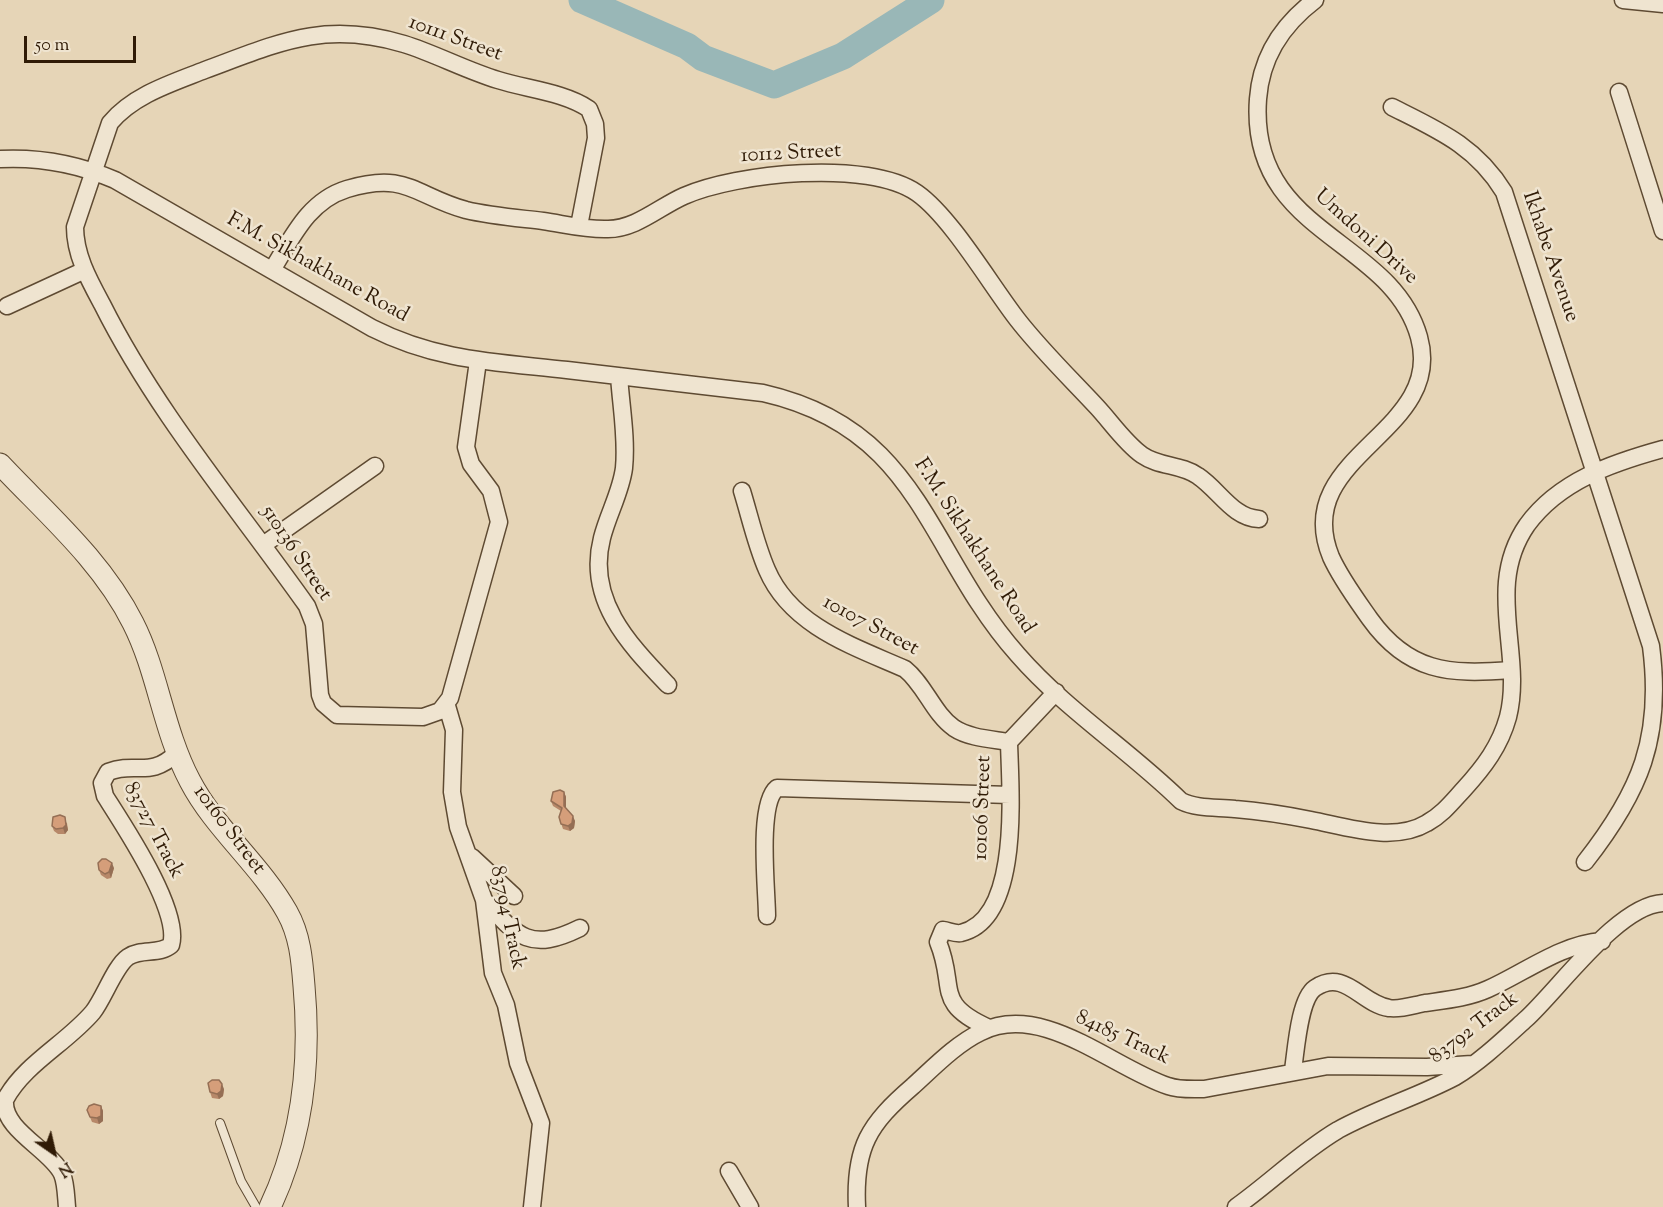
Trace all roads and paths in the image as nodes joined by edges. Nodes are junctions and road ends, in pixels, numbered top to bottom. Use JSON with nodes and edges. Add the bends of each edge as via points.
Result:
{"nodes":[{"id":1,"x":1315,"y":0,"type":"edge"},
{"id":2,"x":1623,"y":0,"type":"edge"},
{"id":3,"x":1663,"y":4,"type":"edge"},
{"id":4,"x":1619,"y":92,"type":"dead end"},
{"id":5,"x":1392,"y":107,"type":"dead end"},
{"id":6,"x":0,"y":159,"type":"edge"},
{"id":7,"x":92,"y":170,"type":"junction"},
{"id":8,"x":579,"y":226,"type":"junction"},
{"id":9,"x":1663,"y":231,"type":"edge"},
{"id":10,"x":84,"y":270,"type":"junction"},
{"id":11,"x":272,"y":270,"type":"junction"},
{"id":12,"x":7,"y":306,"type":"dead end"},
{"id":13,"x":478,"y":361,"type":"junction"},
{"id":14,"x":619,"y":376,"type":"junction"},
{"id":15,"x":1663,"y":449,"type":"edge"},
{"id":16,"x":0,"y":464,"type":"edge"},
{"id":17,"x":375,"y":466,"type":"dead end"},
{"id":18,"x":1596,"y":472,"type":"junction"},
{"id":19,"x":742,"y":491,"type":"dead end"},
{"id":20,"x":1259,"y":519,"type":"dead end"},
{"id":21,"x":263,"y":545,"type":"junction"},
{"id":22,"x":1510,"y":670,"type":"junction"},
{"id":23,"x":668,"y":685,"type":"dead end"},
{"id":24,"x":1056,"y":692,"type":"junction"},
{"id":25,"x":447,"y":706,"type":"junction"},
{"id":26,"x":960,"y":732,"type":"joint"},
{"id":27,"x":1009,"y":742,"type":"junction"},
{"id":28,"x":177,"y":753,"type":"junction"},
{"id":29,"x":1011,"y":795,"type":"junction"},
{"id":30,"x":467,"y":852,"type":"junction"},
{"id":31,"x":1585,"y":862,"type":"dead end"},
{"id":32,"x":514,"y":896,"type":"dead end"},
{"id":33,"x":484,"y":900,"type":"junction"},
{"id":34,"x":1663,"y":903,"type":"edge"},
{"id":35,"x":767,"y":916,"type":"dead end"},
{"id":36,"x":580,"y":928,"type":"dead end"},
{"id":37,"x":1602,"y":941,"type":"junction"},
{"id":38,"x":989,"y":1029,"type":"junction"},
{"id":39,"x":1472,"y":1064,"type":"junction"},
{"id":40,"x":1293,"y":1071,"type":"junction"},
{"id":41,"x":220,"y":1123,"type":"dead end"},
{"id":42,"x":729,"y":1171,"type":"dead end"},
{"id":43,"x":67,"y":1207,"type":"edge"},
{"id":44,"x":256,"y":1207,"type":"edge"},
{"id":45,"x":270,"y":1207,"type":"edge"},
{"id":46,"x":532,"y":1207,"type":"edge"},
{"id":47,"x":750,"y":1207,"type":"edge"},
{"id":48,"x":857,"y":1207,"type":"edge"},
{"id":49,"x":1236,"y":1207,"type":"edge"}],
"edges":[{"from":1,"to":22,"type":"street","name":"Umdoni Drive","via":[[1285,28],[1266,61],[1257,113],[1263,151],[1276,180],[1299,210],[1376,273],[1406,306],[1422,352],[1414,394],[1406,409],[1356,455],[1335,487],[1324,520],[1331,556],[1381,633],[1405,655],[1443,670]]},
{"from":2,"to":3,"type":"street"},
{"from":4,"to":9,"type":"street"},
{"from":5,"to":18,"type":"street","name":"Ikhabe Avenue","via":[[1463,145],[1485,164],[1504,192]]},
{"from":6,"to":7,"type":"street","name":"F.M. Sikhakhane Road","via":[[39,159]]},
{"from":7,"to":8,"type":"street","name":"10111 Street","via":[[110,123],[146,95],[299,36],[320,33],[374,37],[402,43],[478,74],[589,109],[596,138]]},
{"from":7,"to":10,"type":"street","name":"510136 Street","via":[[75,227]]},
{"from":7,"to":11,"type":"street","name":"F.M. Sikhakhane Road"},
{"from":8,"to":11,"type":"street","name":"10112 Street","via":[[470,211],[414,187],[377,183],[346,189],[322,200],[304,219]]},
{"from":8,"to":20,"type":"street","name":"10112 Street","via":[[606,230],[630,225],[701,189],[751,178],[839,173],[908,188],[933,208],[1028,333],[1142,455],[1191,471],[1240,514]]},
{"from":10,"to":12,"type":"street"},
{"from":10,"to":21,"type":"street","name":"510136 Street","via":[[147,384]]},
{"from":11,"to":13,"type":"street","name":"F.M. Sikhakhane Road","via":[[399,342]]},
{"from":13,"to":14,"type":"street","name":"F.M. Sikhakhane Road"},
{"from":13,"to":25,"type":"street","via":[[466,447],[471,464],[491,491],[499,522]]},
{"from":14,"to":23,"type":"street","via":[[624,468],[602,537],[601,582],[609,611],[622,635]]},
{"from":14,"to":24,"type":"street","name":"F.M. Sikhakhane Road","via":[[763,393],[792,400],[842,423],[898,472],[985,613],[1020,658]]},
{"from":15,"to":18,"type":"street","name":"F.M. Sikhakhane Road"},
{"from":16,"to":28,"type":"street","name":"10160 Street","via":[[61,525],[125,609],[140,640]]},
{"from":17,"to":21,"type":"street"},
{"from":18,"to":22,"type":"street","name":"F.M. Sikhakhane Road","via":[[1574,482],[1545,504],[1526,527],[1515,550],[1506,591]]},
{"from":18,"to":31,"type":"street","name":"Ikhabe Avenue","via":[[1651,646],[1656,692],[1650,748],[1642,773],[1616,823]]},
{"from":19,"to":26,"type":"street","name":"10107 Street","via":[[761,556],[784,599],[821,630],[905,669]]},
{"from":21,"to":25,"type":"street","name":"510136 Street","via":[[312,616],[320,695],[329,710],[351,716],[423,717]]},
{"from":22,"to":24,"type":"street","name":"F.M. Sikhakhane Road","via":[[1509,715],[1484,768],[1443,812],[1425,825],[1385,832],[1188,804]]},
{"from":24,"to":27,"type":"street","name":"10106 Street"},
{"from":25,"to":30,"type":"street","name":"83794 Track","via":[[454,730],[452,792]]},
{"from":26,"to":27,"type":"street","name":"10106 Street"},
{"from":27,"to":29,"type":"street","name":"10106 Street"},
{"from":28,"to":43,"type":"street","name":"83727 Track","via":[[156,768],[108,772],[102,783],[105,796],[160,891],[171,945],[126,958],[92,1013],[5,1100],[15,1125],[61,1172]]},
{"from":28,"to":45,"type":"street","name":"10160 Street","via":[[206,809],[283,905],[300,945],[306,1002],[306,1076],[290,1157]]},
{"from":29,"to":35,"type":"street","via":[[777,788],[770,796],[766,824]]},
{"from":29,"to":38,"type":"street","name":"10106 Street","via":[[1009,850],[995,901],[966,931],[943,930],[939,935],[951,1003],[964,1016]]},
{"from":30,"to":32,"type":"street"},
{"from":30,"to":33,"type":"street","name":"83794 Track"},
{"from":33,"to":36,"type":"street","via":[[507,926],[532,939],[555,940]]},
{"from":33,"to":46,"type":"street","name":"83794 Track","via":[[493,973],[506,1005],[518,1063],[541,1123]]},
{"from":34,"to":37,"type":"street","name":"83792 Track","via":[[1633,913]]},
{"from":37,"to":39,"type":"street","name":"83792 Track","via":[[1542,1005]]},
{"from":37,"to":40,"type":"street","via":[[1558,954],[1473,994],[1398,1008],[1376,1003],[1339,981],[1327,982],[1314,988],[1307,998]]},
{"from":38,"to":40,"type":"street","name":"84185 Track","via":[[1009,1024],[1044,1029],[1171,1087],[1204,1089]]},
{"from":38,"to":48,"type":"street","name":"84185 Track","via":[[967,1040],[868,1132],[856,1174]]},
{"from":39,"to":40,"type":"street","name":"84185 Track","via":[[1328,1066]]},
{"from":39,"to":49,"type":"street","name":"83792 Track","via":[[1445,1082],[1321,1140]]},
{"from":41,"to":44,"type":"lane","via":[[241,1180]]},
{"from":42,"to":47,"type":"street"}]}
